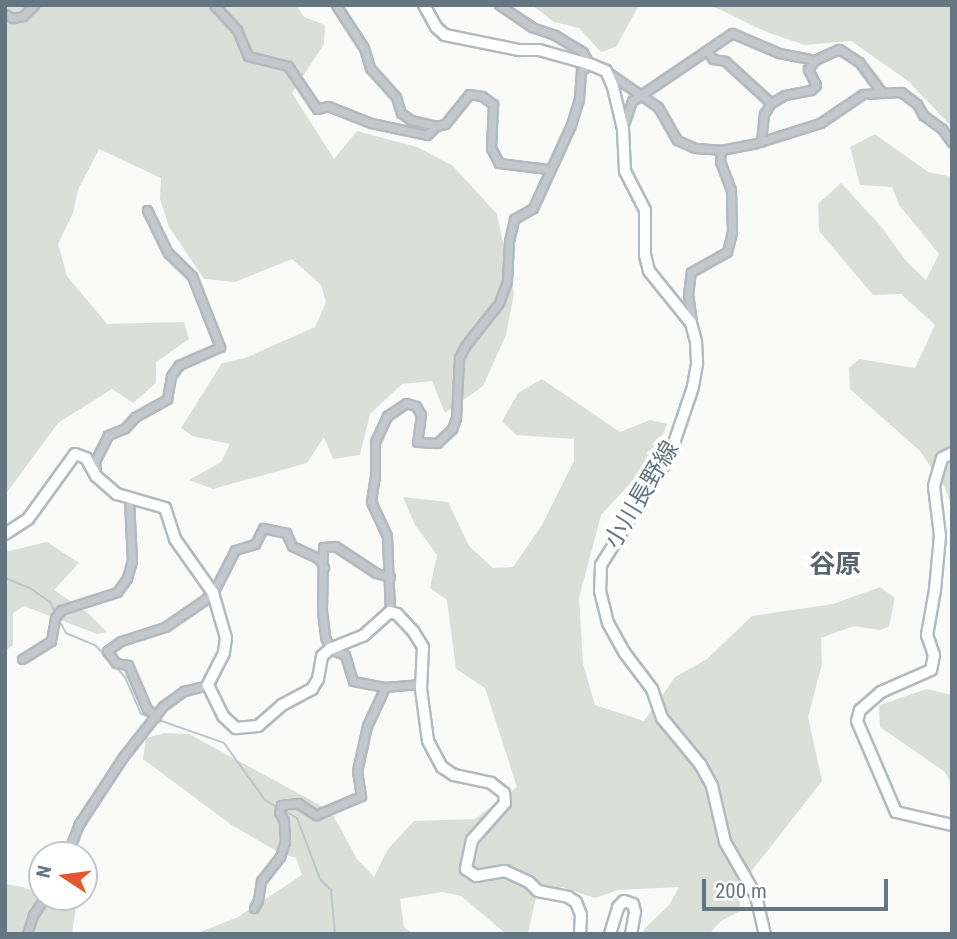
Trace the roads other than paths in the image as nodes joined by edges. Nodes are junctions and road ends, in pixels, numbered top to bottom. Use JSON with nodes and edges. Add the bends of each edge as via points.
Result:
{"nodes":[{"id":1,"x":34,"y":5,"type":"edge"},
{"id":2,"x":214,"y":5,"type":"edge"},
{"id":3,"x":336,"y":5,"type":"edge"},
{"id":4,"x":424,"y":5,"type":"edge"},
{"id":5,"x":499,"y":5,"type":"edge"},
{"id":6,"x":5,"y":14,"type":"edge"},
{"id":7,"x":707,"y":51,"type":"junction"},
{"id":8,"x":815,"y":61,"type":"junction"},
{"id":9,"x":589,"y":64,"type":"junction"},
{"id":10,"x":606,"y":71,"type":"junction"},
{"id":11,"x":882,"y":93,"type":"junction"},
{"id":12,"x":639,"y":95,"type":"junction"},
{"id":13,"x":771,"y":103,"type":"junction"},
{"id":14,"x":436,"y":126,"type":"junction"},
{"id":15,"x":623,"y":129,"type":"junction"},
{"id":16,"x":761,"y":142,"type":"junction"},
{"id":17,"x":952,"y":143,"type":"edge"},
{"id":18,"x":721,"y":150,"type":"junction"},
{"id":19,"x":548,"y":169,"type":"junction"},
{"id":20,"x":147,"y":210,"type":"dead end"},
{"id":21,"x":691,"y":323,"type":"junction"},
{"id":22,"x":952,"y":453,"type":"edge"},
{"id":23,"x":96,"y":476,"type":"junction"},
{"id":24,"x":129,"y":500,"type":"junction"},
{"id":25,"x":5,"y":534,"type":"edge"},
{"id":26,"x":324,"y":567,"type":"junction"},
{"id":27,"x":390,"y":576,"type":"junction"},
{"id":28,"x":213,"y":593,"type":"junction"},
{"id":29,"x":390,"y":612,"type":"junction"},
{"id":30,"x":330,"y":649,"type":"junction"},
{"id":31,"x":22,"y":659,"type":"dead end"},
{"id":32,"x":421,"y":684,"type":"junction"},
{"id":33,"x":208,"y":685,"type":"junction"},
{"id":34,"x":385,"y":687,"type":"junction"},
{"id":35,"x":156,"y":718,"type":"junction"},
{"id":36,"x":952,"y":825,"type":"edge"},
{"id":37,"x":72,"y":841,"type":"edge"},
{"id":38,"x":254,"y":908,"type":"dead end"},
{"id":39,"x":36,"y":911,"type":"edge"},
{"id":40,"x":27,"y":934,"type":"edge"},
{"id":41,"x":580,"y":934,"type":"edge"},
{"id":42,"x":610,"y":934,"type":"edge"},
{"id":43,"x":631,"y":934,"type":"edge"},
{"id":44,"x":765,"y":934,"type":"edge"}],
"edges":[{"from":1,"to":6,"type":"street","via":[[23,16]]},
{"from":2,"to":14,"type":"street","via":[[237,30],[248,56],[288,66],[317,108],[328,106],[421,135],[428,135]]},
{"from":3,"to":14,"type":"street","via":[[364,48],[370,68],[396,97],[401,113]]},
{"from":4,"to":9,"type":"main road","via":[[444,35],[539,50]]},
{"from":5,"to":9,"type":"street","via":[[531,27],[583,52]]},
{"from":7,"to":8,"type":"street","via":[[732,33],[779,53]]},
{"from":7,"to":12,"type":"street"},
{"from":7,"to":13,"type":"street","via":[[713,59],[725,61]]},
{"from":8,"to":11,"type":"street","via":[[839,49],[859,62]]},
{"from":8,"to":13,"type":"street","via":[[808,69],[816,85],[811,90]]},
{"from":9,"to":10,"type":"main road"},
{"from":9,"to":19,"type":"street","via":[[581,71],[576,110]]},
{"from":10,"to":12,"type":"street"},
{"from":10,"to":15,"type":"main road","name":"小川長野線"},
{"from":11,"to":16,"type":"street","via":[[863,94],[820,123]]},
{"from":11,"to":17,"type":"street","via":[[901,92]]},
{"from":12,"to":15,"type":"street","via":[[632,101]]},
{"from":12,"to":18,"type":"street","via":[[658,107],[686,147]]},
{"from":13,"to":16,"type":"street","via":[[764,114]]},
{"from":14,"to":19,"type":"street","via":[[445,124],[469,94],[482,96],[493,104],[491,148],[499,163]]},
{"from":15,"to":21,"type":"main road","name":"小川長野線","via":[[625,171],[645,210],[649,271]]},
{"from":16,"to":18,"type":"street"},
{"from":18,"to":21,"type":"street","via":[[720,162],[731,190],[731,239],[727,252],[691,272]]},
{"from":19,"to":27,"type":"street","via":[[533,208],[514,219],[507,281],[499,303],[459,358],[452,429],[437,443],[417,442],[419,409],[406,403],[391,411],[379,432],[371,501],[387,536]]},
{"from":20,"to":23,"type":"street","via":[[168,253],[192,276],[220,347],[179,365],[171,376],[167,399],[108,436],[95,461]]},
{"from":21,"to":44,"type":"main road","name":"小川長野線","via":[[697,364],[681,429],[656,480],[614,539],[601,565],[600,591],[608,624],[624,652],[652,689],[662,718],[712,786],[725,842],[756,896]]},
{"from":22,"to":36,"type":"main road","via":[[942,458],[934,476],[940,536],[926,635],[934,655],[931,670],[881,692],[860,710],[857,721],[896,812]]},
{"from":23,"to":24,"type":"main road"},
{"from":23,"to":25,"type":"main road","via":[[86,458],[75,454],[28,519]]},
{"from":24,"to":28,"type":"main road","via":[[165,508],[175,539]]},
{"from":24,"to":31,"type":"street","via":[[132,561],[127,578],[112,594],[61,610],[51,640]]},
{"from":26,"to":27,"type":"street","via":[[323,547],[335,546],[376,573]]},
{"from":26,"to":28,"type":"street","via":[[318,558],[292,546],[286,533],[262,528],[255,544],[235,550]]},
{"from":26,"to":30,"type":"street","via":[[322,611]]},
{"from":27,"to":29,"type":"street"},
{"from":28,"to":33,"type":"main road","via":[[226,638]]},
{"from":28,"to":35,"type":"street","via":[[165,627],[121,640],[107,651],[117,663],[128,665],[147,709]]},
{"from":29,"to":30,"type":"main road","via":[[363,636]]},
{"from":29,"to":32,"type":"main road","via":[[420,640],[424,655]]},
{"from":30,"to":33,"type":"main road","via":[[321,656],[312,689],[282,705],[258,726],[243,729],[229,724]]},
{"from":30,"to":34,"type":"street","via":[[345,655],[353,681]]},
{"from":32,"to":34,"type":"street"},
{"from":32,"to":41,"type":"main road","via":[[428,741],[442,767],[454,775],[491,783],[504,793],[505,803],[472,840],[466,869],[476,876],[505,872],[538,891],[568,897],[576,902],[581,915]]},
{"from":33,"to":35,"type":"street","via":[[172,698]]},
{"from":34,"to":38,"type":"street","via":[[367,726],[357,771],[361,796],[316,815],[298,803],[281,804],[285,842],[280,857],[261,881]]},
{"from":35,"to":37,"type":"street","via":[[123,757]]},
{"from":39,"to":40,"type":"street"},
{"from":42,"to":43,"type":"main road","via":[[624,901],[633,904],[635,912]]}]}
